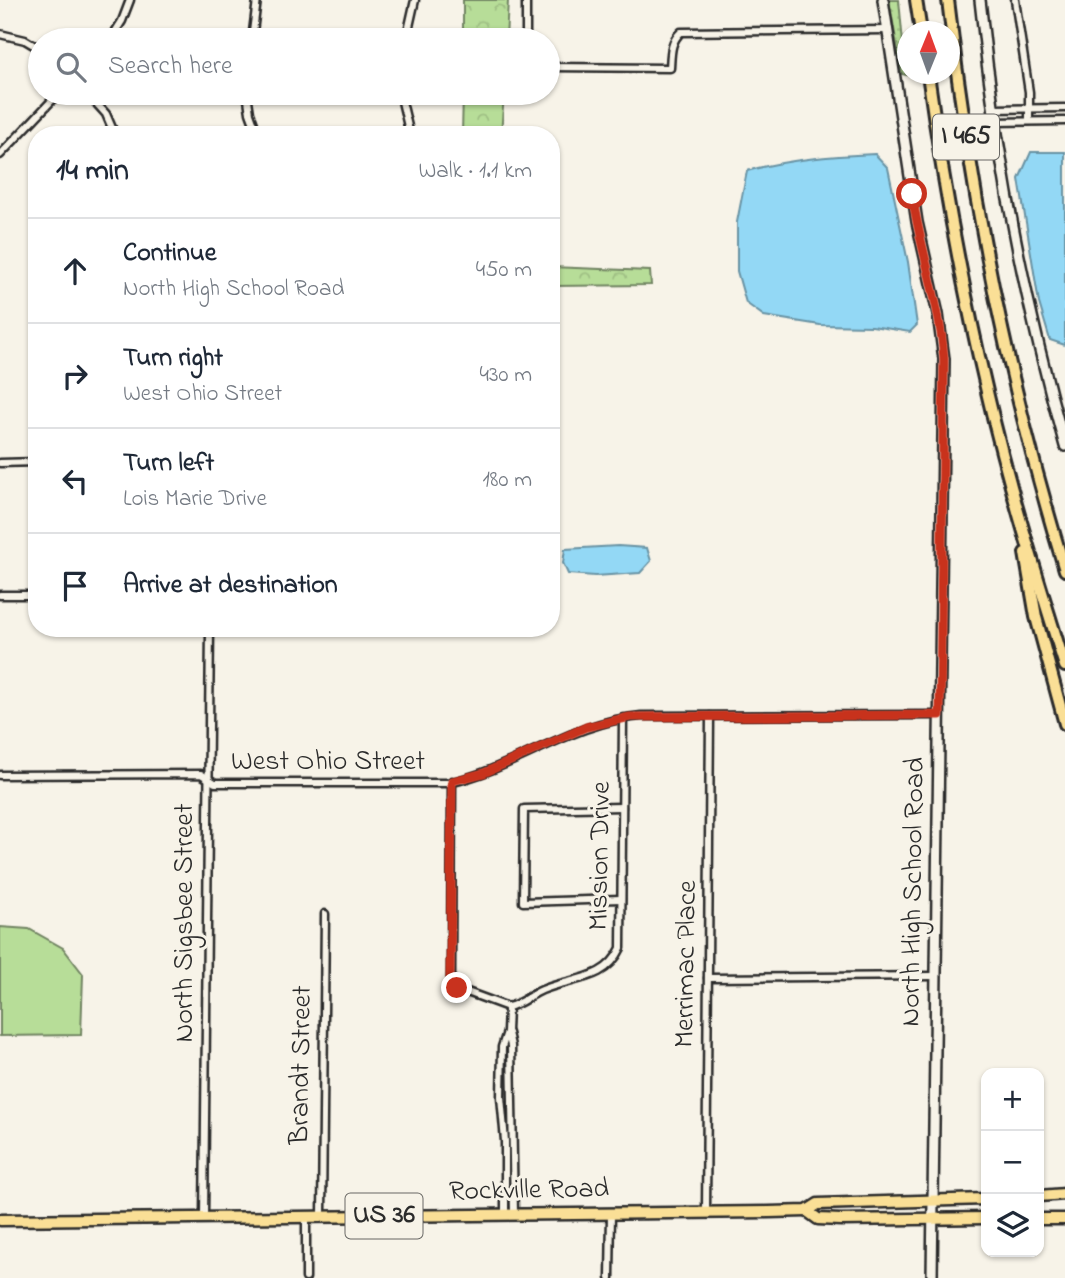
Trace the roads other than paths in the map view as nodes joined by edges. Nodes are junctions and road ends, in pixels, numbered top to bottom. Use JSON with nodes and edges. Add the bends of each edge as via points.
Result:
{"nodes":[{"id":1,"x":130,"y":0,"type":"edge"},
{"id":2,"x":257,"y":0,"type":"edge"},
{"id":3,"x":415,"y":0,"type":"edge"},
{"id":4,"x":526,"y":0,"type":"edge"},
{"id":5,"x":883,"y":0,"type":"edge"},
{"id":6,"x":918,"y":0,"type":"edge"},
{"id":7,"x":948,"y":0,"type":"edge"},
{"id":8,"x":980,"y":0,"type":"edge"},
{"id":9,"x":1015,"y":0,"type":"edge"},
{"id":10,"x":921,"y":21,"type":"edge"},
{"id":11,"x":118,"y":28,"type":"edge"},
{"id":12,"x":254,"y":28,"type":"edge"},
{"id":13,"x":408,"y":28,"type":"edge"},
{"id":14,"x":526,"y":28,"type":"edge"},
{"id":15,"x":888,"y":30,"type":"junction"},
{"id":16,"x":0,"y":34,"type":"edge"},
{"id":17,"x":28,"y":42,"type":"edge"},
{"id":18,"x":560,"y":67,"type":"edge"},
{"id":19,"x":930,"y":84,"type":"edge"},
{"id":20,"x":48,"y":105,"type":"edge"},
{"id":21,"x":98,"y":105,"type":"edge"},
{"id":22,"x":249,"y":105,"type":"edge"},
{"id":23,"x":403,"y":105,"type":"edge"},
{"id":24,"x":1065,"y":108,"type":"edge"},
{"id":25,"x":993,"y":109,"type":"junction"},
{"id":26,"x":1029,"y":109,"type":"junction"},
{"id":27,"x":1028,"y":121,"type":"junction"},
{"id":28,"x":1065,"y":121,"type":"edge"},
{"id":29,"x":995,"y":122,"type":"junction"},
{"id":30,"x":111,"y":126,"type":"edge"},
{"id":31,"x":255,"y":126,"type":"edge"},
{"id":32,"x":408,"y":126,"type":"edge"},
{"id":33,"x":0,"y":155,"type":"edge"},
{"id":34,"x":1060,"y":413,"type":"edge"},
{"id":35,"x":1065,"y":446,"type":"edge"},
{"id":36,"x":28,"y":462,"type":"edge"},
{"id":37,"x":0,"y":463,"type":"edge"},
{"id":38,"x":1015,"y":499,"type":"junction"},
{"id":39,"x":1049,"y":518,"type":"junction"},
{"id":40,"x":1065,"y":544,"type":"edge"},
{"id":41,"x":1065,"y":570,"type":"edge"},
{"id":42,"x":0,"y":595,"type":"edge"},
{"id":43,"x":28,"y":595,"type":"edge"},
{"id":44,"x":209,"y":637,"type":"edge"},
{"id":45,"x":1065,"y":666,"type":"edge"},
{"id":46,"x":940,"y":715,"type":"junction"},
{"id":47,"x":710,"y":716,"type":"junction"},
{"id":48,"x":623,"y":718,"type":"junction"},
{"id":49,"x":1065,"y":724,"type":"edge"},
{"id":50,"x":0,"y":775,"type":"edge"},
{"id":51,"x":208,"y":779,"type":"junction"},
{"id":52,"x":452,"y":781,"type":"junction"},
{"id":53,"x":622,"y":807,"type":"junction"},
{"id":54,"x":621,"y":899,"type":"junction"},
{"id":55,"x":325,"y":914,"type":"dead end"},
{"id":56,"x":936,"y":976,"type":"junction"},
{"id":57,"x":708,"y":978,"type":"junction"},
{"id":58,"x":508,"y":1007,"type":"junction"},
{"id":59,"x":1065,"y":1195,"type":"edge"},
{"id":60,"x":1044,"y":1196,"type":"edge"},
{"id":61,"x":981,"y":1199,"type":"edge"},
{"id":62,"x":933,"y":1202,"type":"junction"},
{"id":63,"x":807,"y":1211,"type":"junction"},
{"id":64,"x":611,"y":1213,"type":"junction"},
{"id":65,"x":705,"y":1213,"type":"junction"},
{"id":66,"x":509,"y":1214,"type":"junction"},
{"id":67,"x":322,"y":1216,"type":"junction"},
{"id":68,"x":306,"y":1217,"type":"junction"},
{"id":69,"x":204,"y":1218,"type":"junction"},
{"id":70,"x":981,"y":1218,"type":"edge"},
{"id":71,"x":933,"y":1219,"type":"junction"},
{"id":72,"x":1044,"y":1219,"type":"edge"},
{"id":73,"x":1065,"y":1219,"type":"edge"},
{"id":74,"x":0,"y":1220,"type":"edge"},
{"id":75,"x":306,"y":1278,"type":"edge"},
{"id":76,"x":610,"y":1278,"type":"edge"},
{"id":77,"x":932,"y":1278,"type":"edge"}],
"edges":[{"from":1,"to":11,"type":"street"},
{"from":2,"to":12,"type":"street"},
{"from":3,"to":13,"type":"street"},
{"from":4,"to":14,"type":"street"},
{"from":5,"to":15,"type":"street","name":"North High School Road"},
{"from":6,"to":10,"type":"highway"},
{"from":7,"to":39,"type":"highway","number":"I 465","via":[[988,262],[1018,404]]},
{"from":8,"to":25,"type":"street"},
{"from":9,"to":26,"type":"street"},
{"from":15,"to":18,"type":"street","via":[[681,32],[671,46],[670,68]]},
{"from":15,"to":46,"type":"street","name":"North High School Road","via":[[916,222],[943,348]]},
{"from":16,"to":17,"type":"street"},
{"from":19,"to":38,"type":"highway","number":"I 465","via":[[965,291]]},
{"from":20,"to":33,"type":"street"},
{"from":21,"to":30,"type":"street"},
{"from":22,"to":31,"type":"street"},
{"from":23,"to":32,"type":"street"},
{"from":24,"to":26,"type":"street"},
{"from":25,"to":26,"type":"street"},
{"from":25,"to":29,"type":"street"},
{"from":26,"to":27,"type":"street"},
{"from":27,"to":28,"type":"street"},
{"from":27,"to":29,"type":"street"},
{"from":29,"to":34,"type":"street","via":[[1043,369]]},
{"from":34,"to":35,"type":"street"},
{"from":36,"to":37,"type":"street"},
{"from":38,"to":45,"type":"highway","number":"I 465"},
{"from":38,"to":49,"type":"highway","via":[[1036,617]]},
{"from":39,"to":40,"type":"highway"},
{"from":39,"to":41,"type":"highway","number":"I 465"},
{"from":42,"to":43,"type":"street"},
{"from":44,"to":51,"type":"street","name":"North Sigsbee Street"},
{"from":46,"to":47,"type":"street","name":"West Ohio Street"},
{"from":46,"to":56,"type":"street","name":"North High School Road"},
{"from":47,"to":48,"type":"street","name":"West Ohio Street"},
{"from":47,"to":57,"type":"street","name":"Merrimac Place"},
{"from":48,"to":52,"type":"street","name":"West Ohio Street","via":[[586,727],[484,773]]},
{"from":48,"to":53,"type":"street","name":"Mission Drive"},
{"from":50,"to":51,"type":"street","name":"West Ohio Street","via":[[201,775]]},
{"from":51,"to":52,"type":"street","name":"West Ohio Street","via":[[215,783]]},
{"from":51,"to":69,"type":"street","name":"North Sigsbee Street"},
{"from":52,"to":58,"type":"street","via":[[451,982],[458,989]]},
{"from":53,"to":54,"type":"street","name":"Mission Drive"},
{"from":53,"to":54,"type":"street","via":[[524,809],[523,902]]},
{"from":54,"to":58,"type":"street","name":"Mission Drive","via":[[621,948],[608,966],[596,975],[550,987]]},
{"from":55,"to":67,"type":"street","name":"Brandt Street"},
{"from":56,"to":57,"type":"street"},
{"from":56,"to":62,"type":"street","name":"North High School Road"},
{"from":57,"to":65,"type":"street","name":"Merrimac Place"},
{"from":58,"to":66,"type":"street","via":[[501,1097]]},
{"from":59,"to":60,"type":"main road"},
{"from":61,"to":62,"type":"main road","name":"Rockville Road","number":"US 36"},
{"from":62,"to":63,"type":"main road","name":"Rockville Road","number":"US 36","via":[[818,1204]]},
{"from":62,"to":71,"type":"street","name":"North High School Road"},
{"from":63,"to":65,"type":"main road","name":"Rockville Road","number":"US 36"},
{"from":63,"to":71,"type":"main road","name":"Rockville Road","number":"US 36","via":[[818,1219]]},
{"from":64,"to":65,"type":"main road","name":"Rockville Road","number":"US 36"},
{"from":64,"to":66,"type":"main road","name":"Rockville Road","number":"US 36"},
{"from":64,"to":76,"type":"street"},
{"from":66,"to":67,"type":"main road","name":"Rockville Road","number":"US 36"},
{"from":67,"to":68,"type":"main road","name":"Rockville Road","number":"US 36"},
{"from":68,"to":69,"type":"main road","name":"Rockville Road","number":"US 36"},
{"from":68,"to":75,"type":"street"},
{"from":69,"to":74,"type":"main road","name":"Rockville Road","number":"US 36"},
{"from":70,"to":71,"type":"main road","name":"Rockville Road","number":"US 36"},
{"from":71,"to":77,"type":"street","name":"North High School Road"},
{"from":72,"to":73,"type":"main road"}]}
